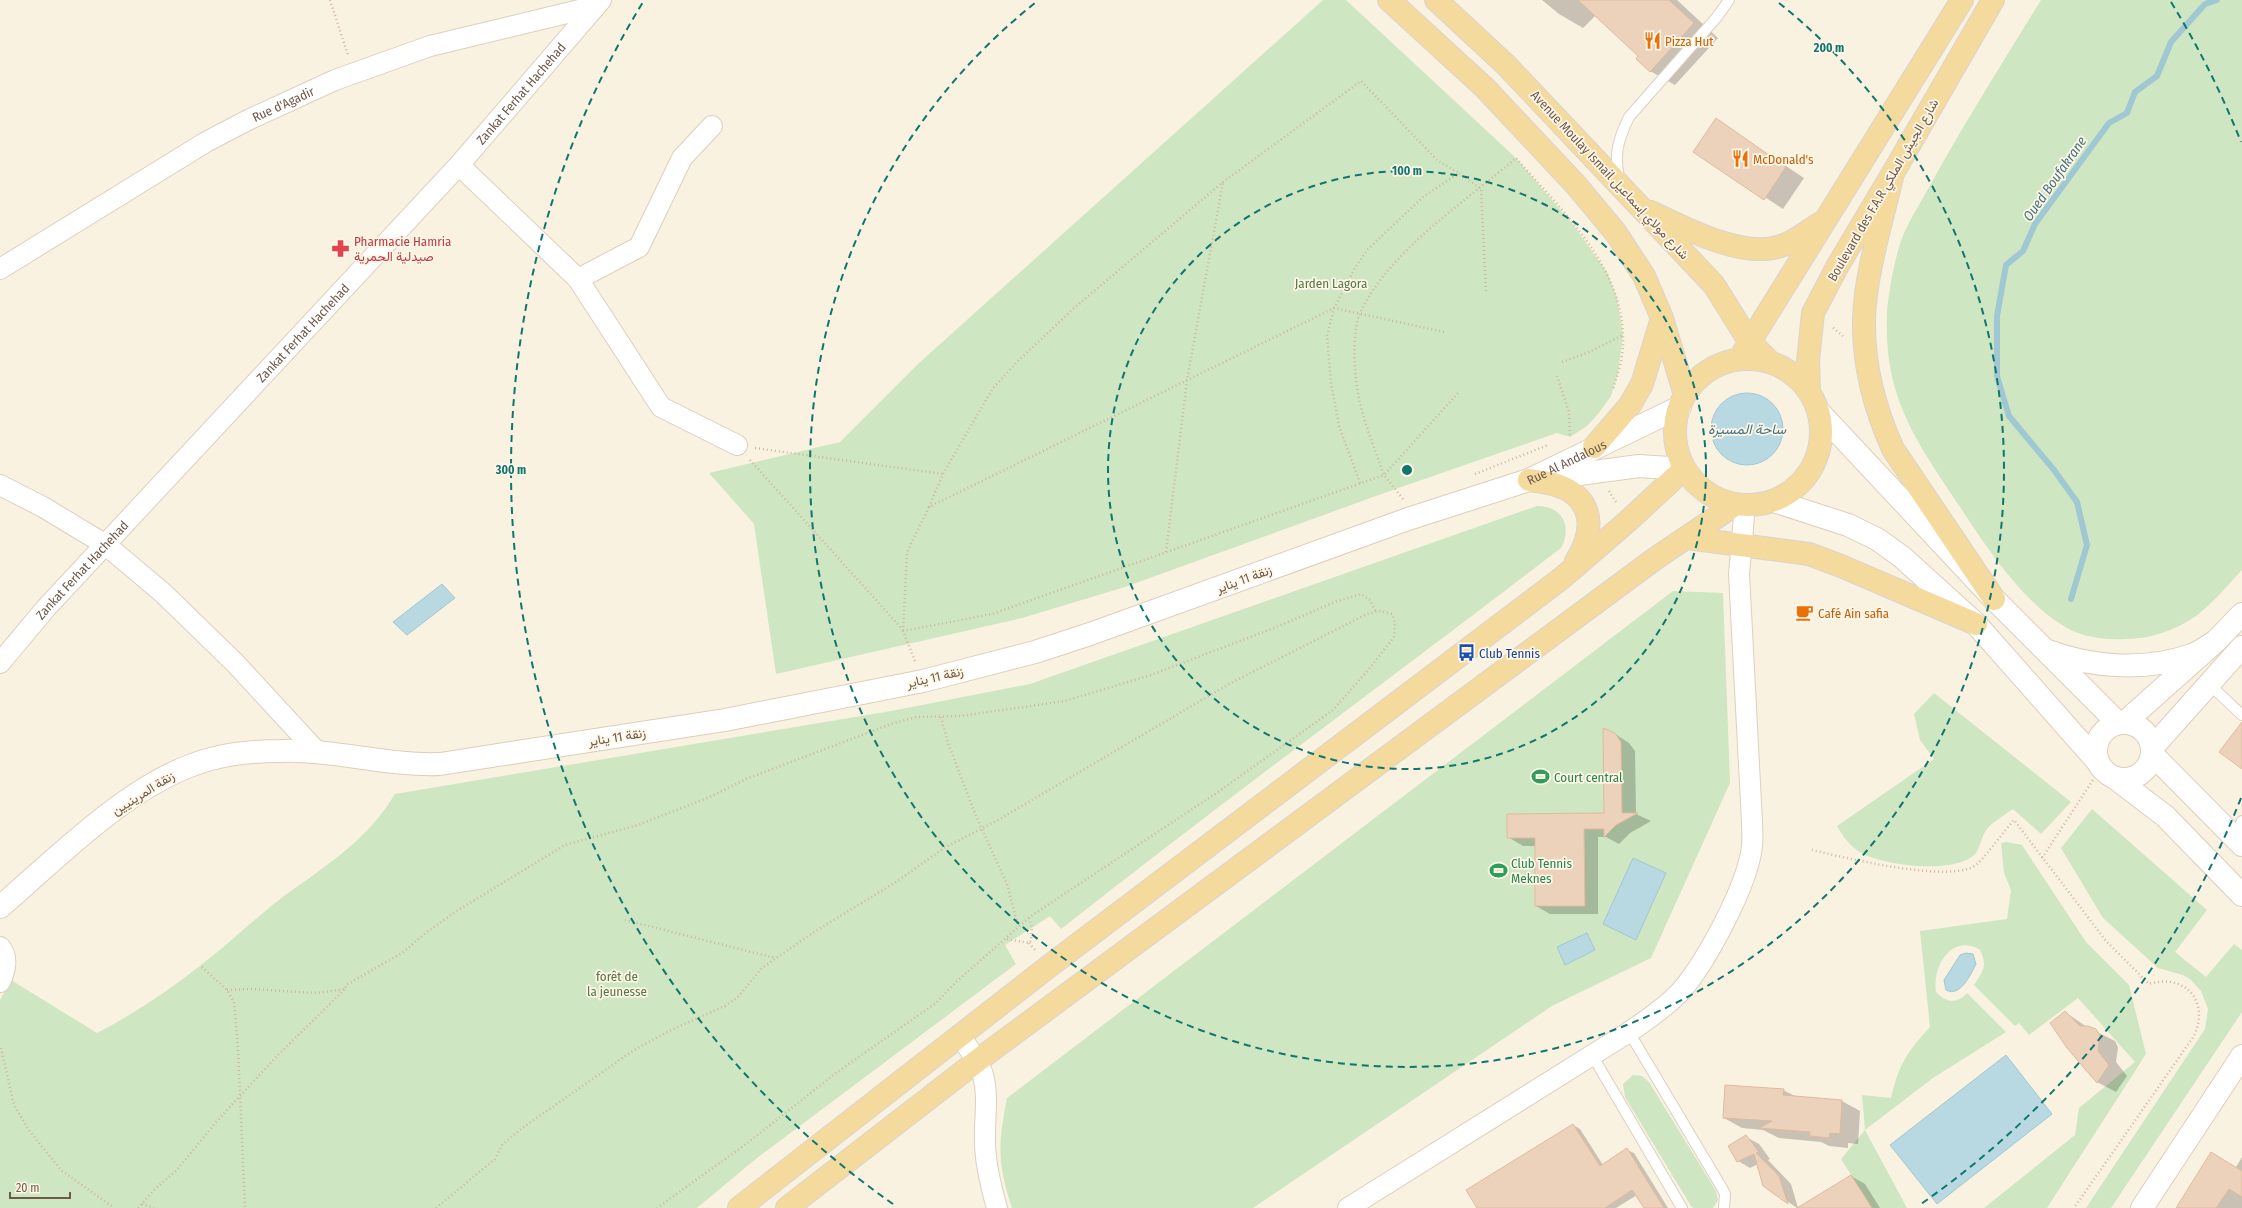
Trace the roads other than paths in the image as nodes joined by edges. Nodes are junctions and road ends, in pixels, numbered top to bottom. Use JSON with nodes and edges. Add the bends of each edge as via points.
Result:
{"nodes":[{"id":1,"x":1389,"y":0,"type":"edge"},
{"id":2,"x":1436,"y":0,"type":"edge"},
{"id":3,"x":1729,"y":0,"type":"edge"},
{"id":4,"x":1962,"y":0,"type":"edge"},
{"id":5,"x":1993,"y":0,"type":"edge"},
{"id":6,"x":598,"y":3,"type":"edge"},
{"id":7,"x":712,"y":126,"type":"dead end"},
{"id":8,"x":459,"y":165,"type":"junction"},
{"id":9,"x":1894,"y":173,"type":"junction"},
{"id":10,"x":1632,"y":200,"type":"junction"},
{"id":11,"x":1825,"y":220,"type":"junction"},
{"id":12,"x":0,"y":269,"type":"edge"},
{"id":13,"x":578,"y":279,"type":"junction"},
{"id":14,"x":1662,"y":318,"type":"junction"},
{"id":15,"x":1744,"y":350,"type":"junction"},
{"id":16,"x":1809,"y":390,"type":"junction"},
{"id":17,"x":1682,"y":401,"type":"junction"},
{"id":18,"x":1819,"y":412,"type":"junction"},
{"id":19,"x":737,"y":445,"type":"road end"},
{"id":20,"x":1594,"y":447,"type":"junction"},
{"id":21,"x":1684,"y":469,"type":"junction"},
{"id":22,"x":1528,"y":480,"type":"junction"},
{"id":23,"x":0,"y":485,"type":"edge"},
{"id":24,"x":1774,"y":501,"type":"junction"},
{"id":25,"x":1740,"y":505,"type":"junction"},
{"id":26,"x":1687,"y":538,"type":"junction"},
{"id":27,"x":1741,"y":544,"type":"junction"},
{"id":28,"x":106,"y":545,"type":"junction"},
{"id":29,"x":1562,"y":578,"type":"junction"},
{"id":30,"x":1994,"y":599,"type":"junction"},
{"id":31,"x":2242,"y":614,"type":"edge"},
{"id":32,"x":1976,"y":624,"type":"junction"},
{"id":33,"x":2216,"y":642,"type":"junction"},
{"id":34,"x":2242,"y":646,"type":"edge"},
{"id":35,"x":2043,"y":649,"type":"junction"},
{"id":36,"x":0,"y":663,"type":"edge"},
{"id":37,"x":2208,"y":683,"type":"junction"},
{"id":38,"x":2242,"y":715,"type":"edge"},
{"id":39,"x":2121,"y":723,"type":"junction"},
{"id":40,"x":2152,"y":751,"type":"junction"},
{"id":41,"x":318,"y":753,"type":"junction"},
{"id":42,"x":2104,"y":769,"type":"junction"},
{"id":43,"x":2240,"y":835,"type":"edge"},
{"id":44,"x":2242,"y":895,"type":"edge"},
{"id":45,"x":0,"y":907,"type":"edge"},
{"id":46,"x":0,"y":947,"type":"edge"},
{"id":47,"x":0,"y":982,"type":"edge"},
{"id":48,"x":1628,"y":1032,"type":"junction"},
{"id":49,"x":960,"y":1036,"type":"junction"},
{"id":50,"x":1592,"y":1055,"type":"junction"},
{"id":51,"x":2242,"y":1056,"type":"edge"},
{"id":52,"x":976,"y":1061,"type":"junction"},
{"id":53,"x":739,"y":1208,"type":"edge"},
{"id":54,"x":787,"y":1208,"type":"edge"},
{"id":55,"x":997,"y":1208,"type":"edge"},
{"id":56,"x":1348,"y":1208,"type":"edge"},
{"id":57,"x":1682,"y":1208,"type":"edge"},
{"id":58,"x":1724,"y":1208,"type":"edge"},
{"id":59,"x":2142,"y":1208,"type":"edge"}],
"edges":[{"from":1,"to":14,"type":"main road","via":[[1484,88],[1576,185],[1616,233],[1644,276]]},
{"from":2,"to":10,"type":"main road","name":"Avenue Moulay Ismail شارع مولاي إسماعيل","via":[[1506,65]]},
{"from":3,"to":10,"type":"lane","via":[[1629,117],[1619,137],[1616,153],[1619,182]]},
{"from":4,"to":11,"type":"main road"},
{"from":5,"to":9,"type":"main road","name":"Boulevard des F.A.R شارع الجيش الملكي"},
{"from":6,"to":8,"type":"street","name":"Zankat Ferhat Hachehad"},
{"from":6,"to":12,"type":"street","name":"Rue d'Agadir","via":[[430,46],[354,73],[248,120],[206,142]]},
{"from":7,"to":13,"type":"street","via":[[682,158],[639,247]]},
{"from":8,"to":13,"type":"street"},
{"from":8,"to":28,"type":"street","name":"Zankat Ferhat Hachehad"},
{"from":9,"to":16,"type":"main road","name":"Boulevard des F.A.R شارع الجيش الملكي","via":[[1836,267],[1813,313],[1808,361]]},
{"from":9,"to":30,"type":"main road","via":[[1869,282],[1864,318],[1865,354],[1871,387],[1882,425],[1893,449]]},
{"from":10,"to":11,"type":"main road","via":[[1697,235],[1761,250],[1790,243]]},
{"from":10,"to":15,"type":"main road","name":"Avenue Moulay Ismail شارع مولاي إسماعيل","via":[[1714,285]]},
{"from":11,"to":15,"type":"main road"},
{"from":13,"to":19,"type":"street","via":[[661,407]]},
{"from":14,"to":17,"type":"main road"},
{"from":14,"to":20,"type":"main road","via":[[1642,384],[1630,405]]},
{"from":15,"to":16,"type":"main road","via":[[1784,368]]},
{"from":15,"to":17,"type":"main road","via":[[1699,378]]},
{"from":16,"to":18,"type":"main road"},
{"from":17,"to":20,"type":"main road","name":"Rue Al Andalous"},
{"from":17,"to":21,"type":"main road","via":[[1676,426],[1677,445]]},
{"from":18,"to":24,"type":"main road","via":[[1822,434],[1818,455],[1808,475],[1792,490]]},
{"from":18,"to":30,"type":"main road"},
{"from":20,"to":22,"type":"main road","name":"Rue Al Andalous"},
{"from":21,"to":22,"type":"main road","name":"Rue Al Andalous","via":[[1640,466]]},
{"from":21,"to":25,"type":"main road","via":[[1696,484],[1713,496]]},
{"from":21,"to":29,"type":"main road"},
{"from":22,"to":29,"type":"main road","via":[[1569,490],[1579,499],[1586,511],[1590,525],[1588,538],[1576,561]]},
{"from":22,"to":41,"type":"main road","name":"زنقة 11 يناير","via":[[1401,522],[1090,634],[1035,652],[923,681],[724,720],[440,764],[413,765]]},
{"from":23,"to":28,"type":"street","via":[[43,507]]},
{"from":24,"to":25,"type":"main road"},
{"from":24,"to":32,"type":"main road","via":[[1848,525],[1877,539],[1902,557]]},
{"from":25,"to":26,"type":"main road"},
{"from":25,"to":27,"type":"street"},
{"from":26,"to":27,"type":"main road"},
{"from":26,"to":52,"type":"main road","via":[[1656,558]]},
{"from":27,"to":32,"type":"main road","via":[[1809,554]]},
{"from":27,"to":48,"type":"street","via":[[1740,574],[1752,848],[1729,910],[1705,957],[1680,991],[1661,1009]]},
{"from":28,"to":36,"type":"street","name":"Zankat Ferhat Hachehad","via":[[46,608]]},
{"from":28,"to":41,"type":"street","via":[[163,593],[236,664]]},
{"from":29,"to":49,"type":"main road"},
{"from":30,"to":35,"type":"main road"},
{"from":31,"to":33,"type":"main road"},
{"from":32,"to":42,"type":"main road"},
{"from":33,"to":35,"type":"main road","via":[[2192,654],[2132,666],[2075,661]]},
{"from":33,"to":39,"type":"main road"},
{"from":34,"to":37,"type":"main road"},
{"from":35,"to":39,"type":"main road"},
{"from":37,"to":38,"type":"lane"},
{"from":37,"to":40,"type":"main road"},
{"from":39,"to":40,"type":"main road","via":[[2139,727],[2150,740]]},
{"from":39,"to":42,"type":"main road","via":[[2101,734],[2096,752]]},
{"from":40,"to":42,"type":"main road","via":[[2146,770],[2140,775],[2128,779]]},
{"from":40,"to":43,"type":"main road"},
{"from":41,"to":45,"type":"main road","name":"زنقة المرينيين","via":[[281,750],[243,754],[211,759],[182,769],[124,803]]},
{"from":42,"to":44,"type":"main road","via":[[2165,816]]},
{"from":46,"to":47,"type":"street","via":[[6,966]]},
{"from":48,"to":50,"type":"street"},
{"from":48,"to":58,"type":"lane","via":[[1722,1188],[1725,1194]]},
{"from":49,"to":52,"type":"street"},
{"from":49,"to":53,"type":"main road"},
{"from":50,"to":56,"type":"street"},
{"from":50,"to":57,"type":"lane"},
{"from":51,"to":59,"type":"main road"},
{"from":52,"to":54,"type":"main road"},
{"from":52,"to":55,"type":"street","via":[[983,1075],[986,1090],[984,1143]]}]}
